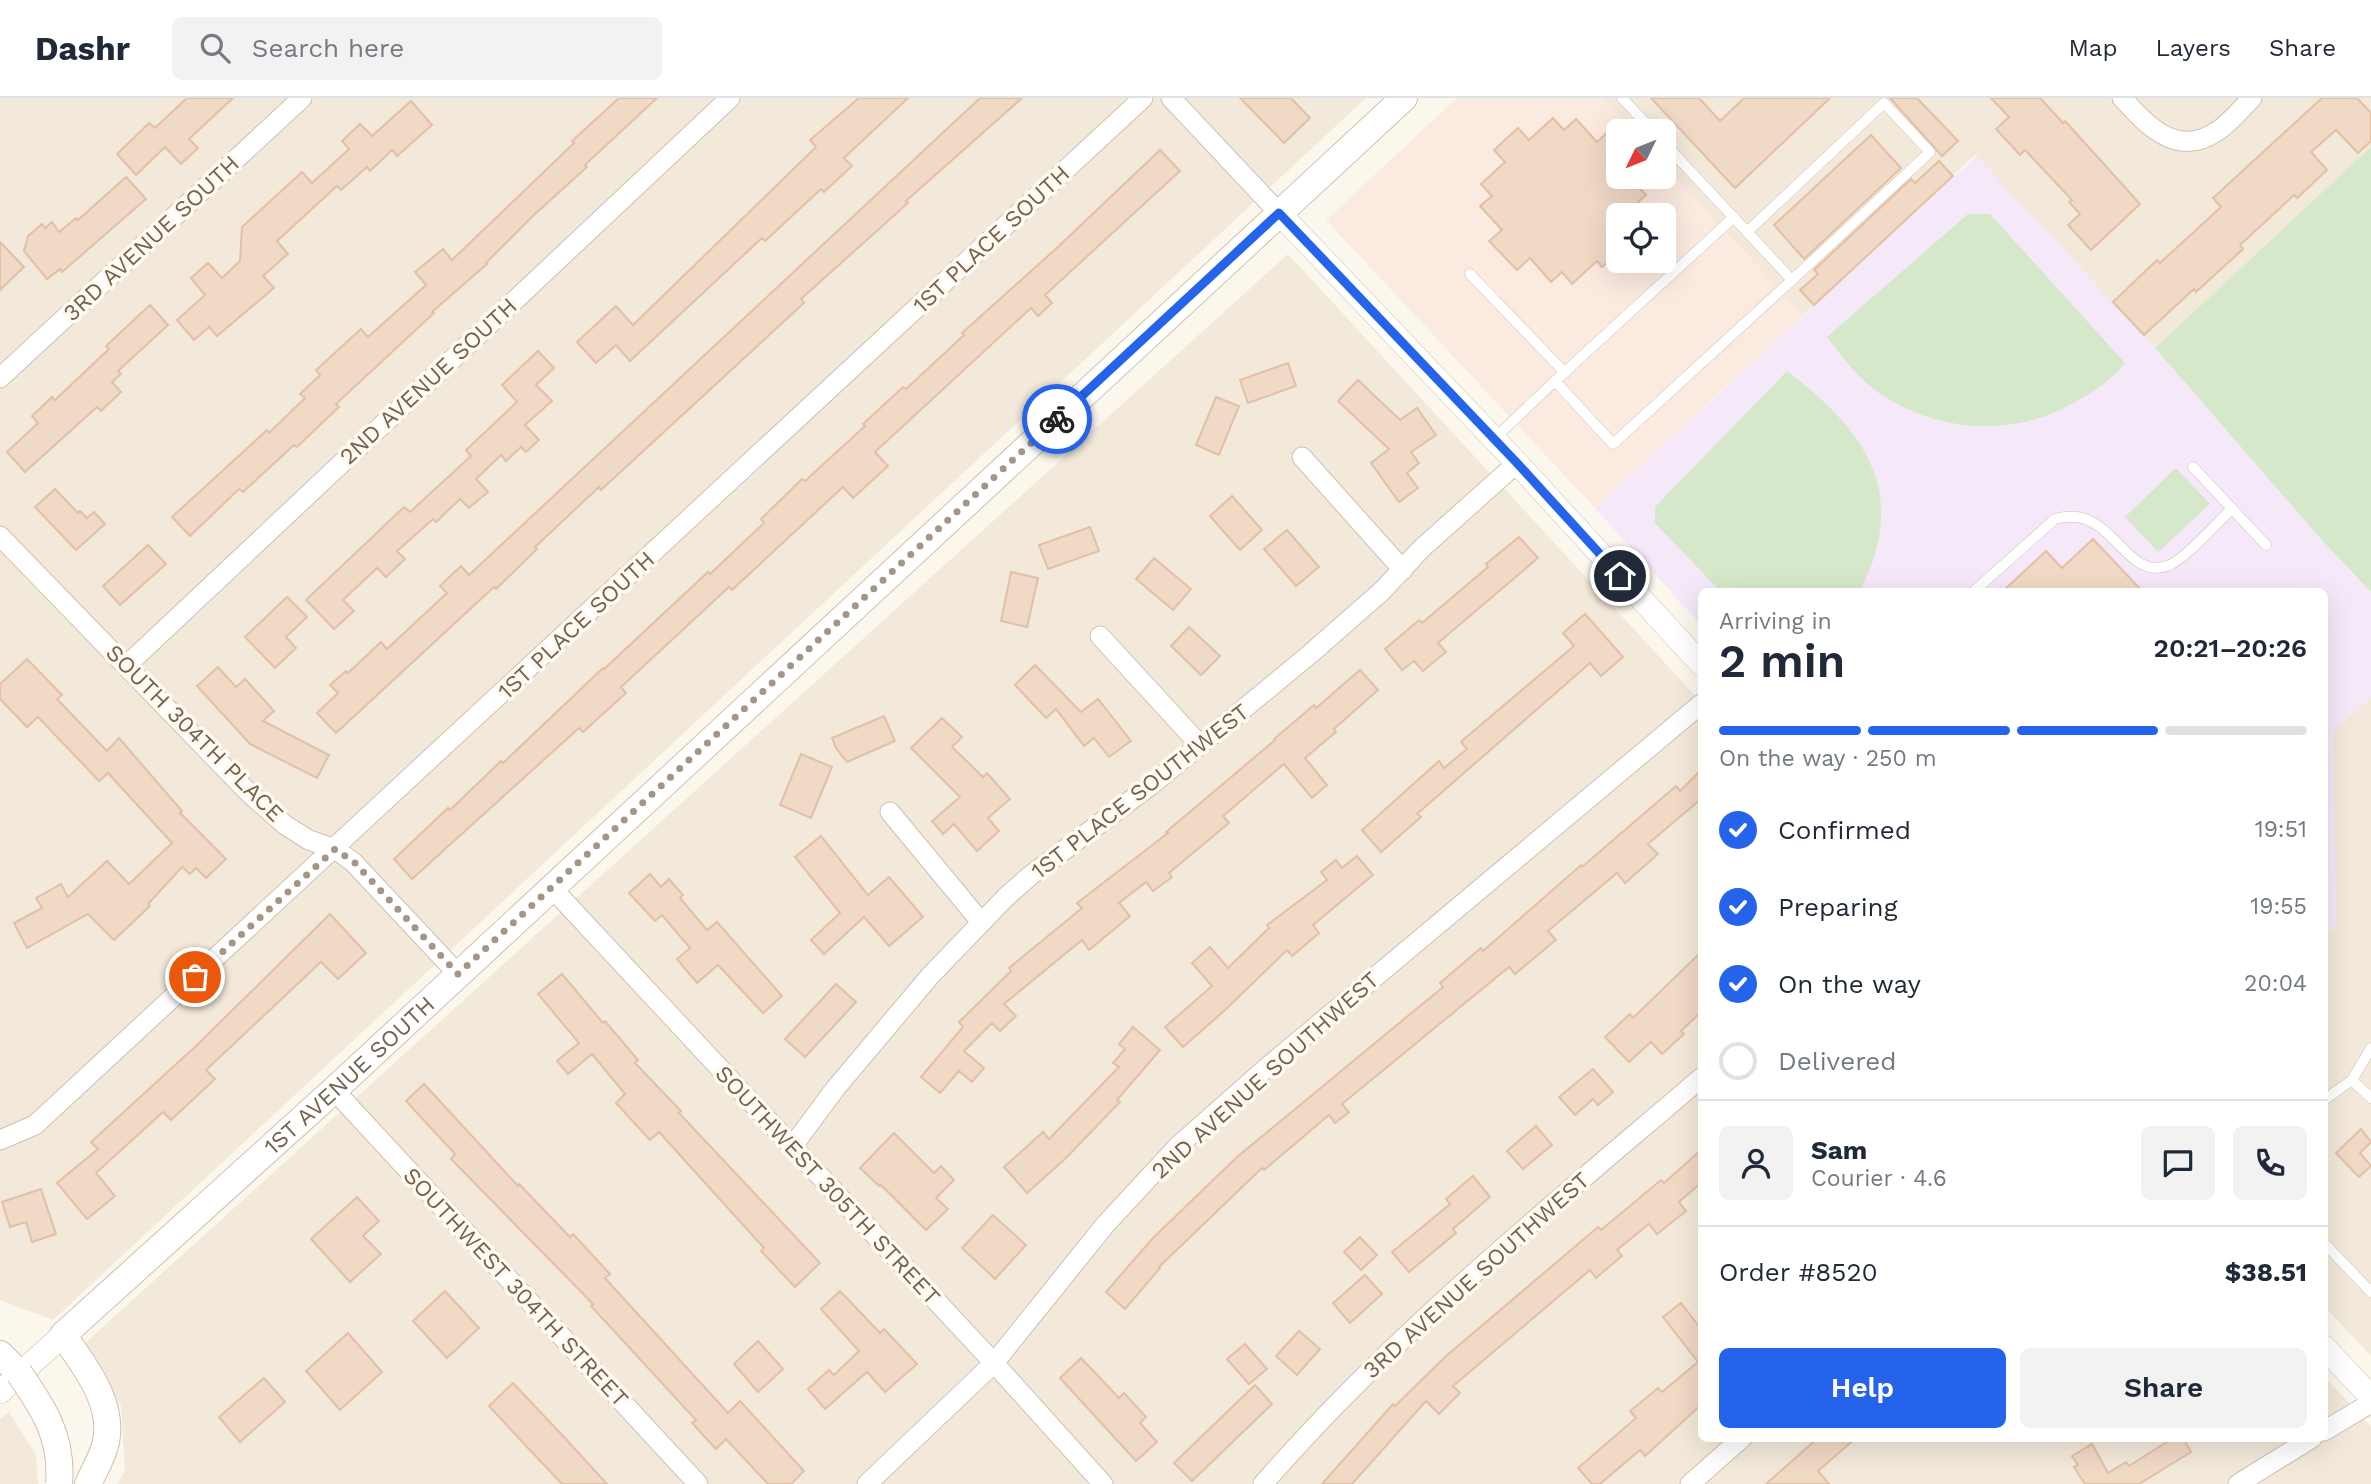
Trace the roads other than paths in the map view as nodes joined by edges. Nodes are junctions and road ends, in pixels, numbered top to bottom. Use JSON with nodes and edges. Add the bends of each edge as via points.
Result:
{"nodes":[{"id":1,"x":302,"y":98,"type":"edge"},
{"id":2,"x":730,"y":98,"type":"edge"},
{"id":3,"x":1143,"y":98,"type":"edge"},
{"id":4,"x":1171,"y":98,"type":"edge"},
{"id":5,"x":1404,"y":98,"type":"edge"},
{"id":6,"x":1622,"y":98,"type":"edge"},
{"id":7,"x":2122,"y":98,"type":"edge"},
{"id":8,"x":2252,"y":98,"type":"edge"},
{"id":9,"x":1642,"y":119,"type":"edge"},
{"id":10,"x":1676,"y":156,"type":"edge"},
{"id":11,"x":1279,"y":213,"type":"junction"},
{"id":12,"x":1734,"y":217,"type":"junction"},
{"id":13,"x":1747,"y":232,"type":"junction"},
{"id":14,"x":1470,"y":274,"type":"dead end"},
{"id":15,"x":1792,"y":280,"type":"junction"},
{"id":16,"x":1565,"y":373,"type":"junction"},
{"id":17,"x":0,"y":378,"type":"edge"},
{"id":18,"x":1555,"y":382,"type":"junction"},
{"id":19,"x":1493,"y":440,"type":"junction"},
{"id":20,"x":1302,"y":457,"type":"dead end"},
{"id":21,"x":1517,"y":463,"type":"junction"},
{"id":22,"x":2193,"y":467,"type":"dead end"},
{"id":23,"x":2232,"y":509,"type":"junction"},
{"id":24,"x":0,"y":536,"type":"edge"},
{"id":25,"x":2266,"y":545,"type":"dead end"},
{"id":26,"x":1402,"y":570,"type":"junction"},
{"id":27,"x":1977,"y":588,"type":"edge"},
{"id":28,"x":1100,"y":636,"type":"dead end"},
{"id":29,"x":1698,"y":661,"type":"edge"},
{"id":30,"x":127,"y":664,"type":"junction"},
{"id":31,"x":1698,"y":707,"type":"edge"},
{"id":32,"x":1200,"y":746,"type":"junction"},
{"id":33,"x":890,"y":812,"type":"dead end"},
{"id":34,"x":335,"y":849,"type":"junction"},
{"id":35,"x":551,"y":887,"type":"junction"},
{"id":36,"x":981,"y":922,"type":"junction"},
{"id":37,"x":458,"y":974,"type":"junction"},
{"id":38,"x":2371,"y":1048,"type":"edge"},
{"id":39,"x":2351,"y":1080,"type":"junction"},
{"id":40,"x":1698,"y":1081,"type":"edge"},
{"id":41,"x":334,"y":1090,"type":"junction"},
{"id":42,"x":2328,"y":1097,"type":"edge"},
{"id":43,"x":2371,"y":1098,"type":"edge"},
{"id":44,"x":0,"y":1140,"type":"edge"},
{"id":45,"x":792,"y":1147,"type":"junction"},
{"id":46,"x":2328,"y":1247,"type":"edge"},
{"id":47,"x":2371,"y":1292,"type":"edge"},
{"id":48,"x":63,"y":1335,"type":"junction"},
{"id":49,"x":2328,"y":1351,"type":"edge"},
{"id":50,"x":0,"y":1354,"type":"edge"},
{"id":51,"x":994,"y":1363,"type":"junction"},
{"id":52,"x":0,"y":1392,"type":"edge"},
{"id":53,"x":2371,"y":1397,"type":"edge"},
{"id":54,"x":2371,"y":1403,"type":"edge"},
{"id":55,"x":2328,"y":1429,"type":"edge"},
{"id":56,"x":1737,"y":1442,"type":"edge"},
{"id":57,"x":2306,"y":1442,"type":"edge"},
{"id":58,"x":59,"y":1484,"type":"edge"},
{"id":59,"x":88,"y":1484,"type":"edge"},
{"id":60,"x":698,"y":1484,"type":"edge"},
{"id":61,"x":867,"y":1484,"type":"edge"},
{"id":62,"x":1103,"y":1484,"type":"edge"},
{"id":63,"x":1263,"y":1484,"type":"edge"},
{"id":64,"x":1690,"y":1484,"type":"edge"},
{"id":65,"x":2238,"y":1484,"type":"edge"}],
"edges":[{"from":1,"to":17,"type":"street","name":"3RD AVENUE SOUTH"},
{"from":2,"to":30,"type":"street","name":"2ND AVENUE SOUTH"},
{"from":3,"to":34,"type":"street","name":"1ST PLACE SOUTH"},
{"from":4,"to":11,"type":"street"},
{"from":5,"to":11,"type":"main road","name":"1ST AVENUE SOUTH"},
{"from":6,"to":9,"type":"lane"},
{"from":7,"to":8,"type":"street","via":[[2150,128],[2176,141],[2216,132]]},
{"from":10,"to":12,"type":"lane"},
{"from":11,"to":19,"type":"street"},
{"from":11,"to":35,"type":"main road","name":"1ST AVENUE SOUTH"},
{"from":12,"to":13,"type":"lane"},
{"from":12,"to":16,"type":"lane"},
{"from":13,"to":15,"type":"lane"},
{"from":13,"to":15,"type":"lane","via":[[1884,103],[1930,152]]},
{"from":14,"to":16,"type":"lane"},
{"from":15,"to":18,"type":"lane","via":[[1613,444]]},
{"from":16,"to":18,"type":"lane"},
{"from":18,"to":19,"type":"lane"},
{"from":19,"to":21,"type":"street"},
{"from":20,"to":26,"type":"street"},
{"from":21,"to":26,"type":"street","name":"1ST PLACE SOUTHWEST"},
{"from":21,"to":29,"type":"street"},
{"from":22,"to":23,"type":"lane"},
{"from":23,"to":25,"type":"lane"},
{"from":23,"to":27,"type":"lane","via":[[2176,561],[2158,568],[2139,563],[2090,520],[2055,519]]},
{"from":24,"to":30,"type":"street","name":"SOUTH 304TH PLACE"},
{"from":26,"to":32,"type":"street","name":"1ST PLACE SOUTHWEST"},
{"from":28,"to":32,"type":"street"},
{"from":30,"to":34,"type":"street","name":"SOUTH 304TH PLACE","via":[[249,793],[285,825]]},
{"from":31,"to":51,"type":"street","name":"2ND AVENUE SOUTHWEST","via":[[1179,1145],[1105,1225]]},
{"from":32,"to":36,"type":"street","name":"1ST PLACE SOUTHWEST","via":[[1031,876]]},
{"from":33,"to":36,"type":"street"},
{"from":34,"to":37,"type":"street","name":"SOUTH 304TH PLACE","via":[[354,862]]},
{"from":34,"to":44,"type":"street","name":"1ST PLACE SOUTH","via":[[34,1125]]},
{"from":35,"to":37,"type":"main road","name":"1ST AVENUE SOUTH"},
{"from":35,"to":45,"type":"street","name":"SOUTHWEST 305TH STREET"},
{"from":36,"to":45,"type":"street","name":"1ST PLACE SOUTHWEST","via":[[894,1018]]},
{"from":37,"to":41,"type":"main road","name":"1ST AVENUE SOUTH"},
{"from":38,"to":39,"type":"lane"},
{"from":39,"to":42,"type":"lane"},
{"from":39,"to":43,"type":"lane"},
{"from":40,"to":63,"type":"street","name":"3RD AVENUE SOUTHWEST","via":[[1457,1287],[1375,1364]]},
{"from":41,"to":48,"type":"main road","name":"1ST AVENUE SOUTH"},
{"from":41,"to":60,"type":"street","name":"SOUTHWEST 304TH STREET"},
{"from":45,"to":51,"type":"street","name":"SOUTHWEST 305TH STREET"},
{"from":46,"to":47,"type":"lane"},
{"from":48,"to":52,"type":"street","name":"1ST AVENUE SOUTH"},
{"from":48,"to":59,"type":"main road","via":[[92,1377],[106,1412],[104,1449]]},
{"from":49,"to":53,"type":"street"},
{"from":50,"to":58,"type":"main road","bridge":true,"via":[[35,1396],[57,1442]]},
{"from":51,"to":61,"type":"street","name":"2ND AVENUE SOUTHWEST"},
{"from":51,"to":62,"type":"street","name":"SOUTHWEST 305TH STREET"},
{"from":54,"to":55,"type":"street"},
{"from":56,"to":64,"type":"street"},
{"from":57,"to":65,"type":"street"}]}
